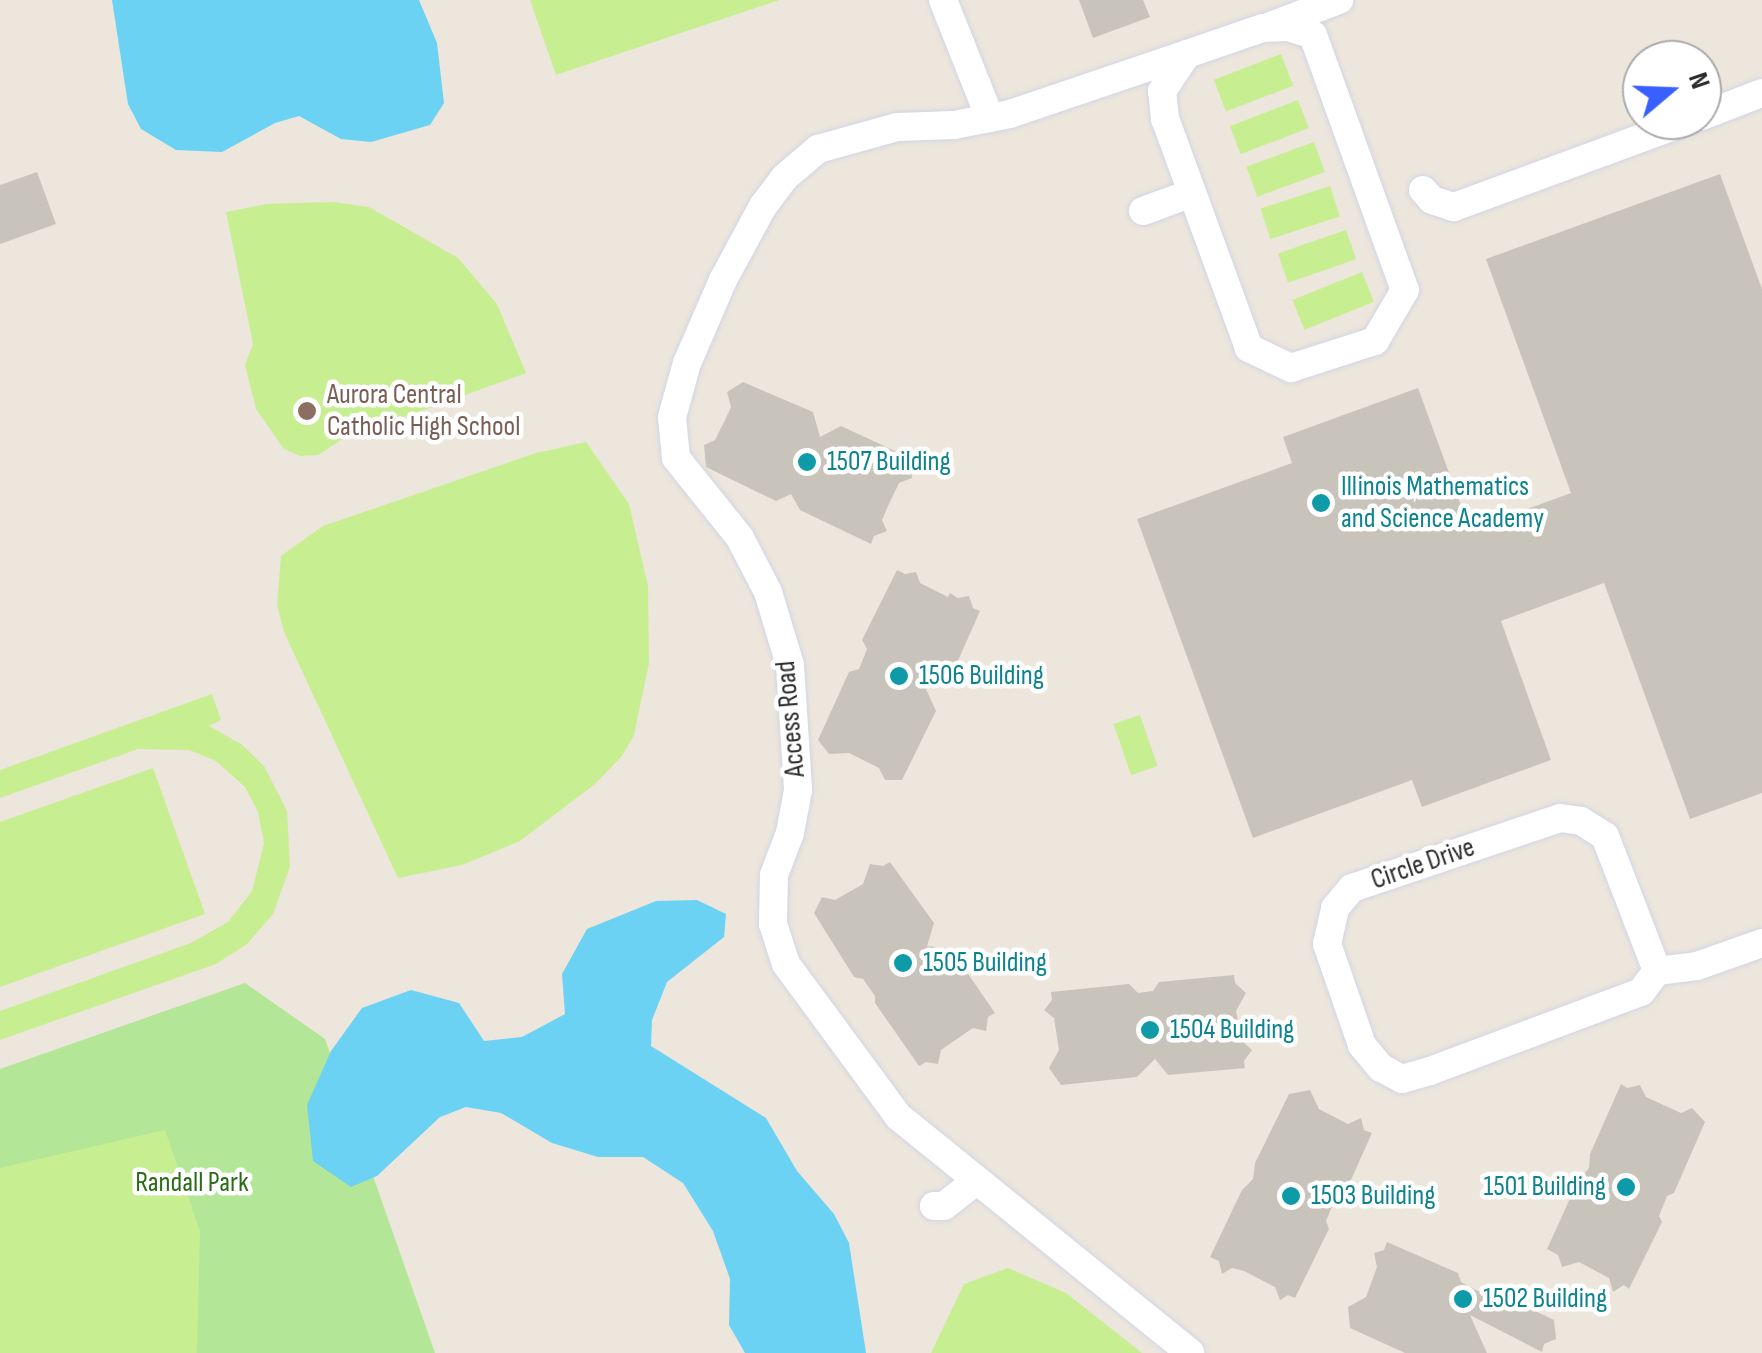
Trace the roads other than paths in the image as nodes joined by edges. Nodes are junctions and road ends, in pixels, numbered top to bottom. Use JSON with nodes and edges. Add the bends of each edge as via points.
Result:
{"nodes":[{"id":1,"x":943,"y":0,"type":"edge"},
{"id":2,"x":1339,"y":0,"type":"edge"},
{"id":3,"x":1263,"y":28,"type":"junction"},
{"id":4,"x":1187,"y":54,"type":"junction"},
{"id":5,"x":1762,"y":93,"type":"edge"},
{"id":6,"x":1722,"y":108,"type":"edge"},
{"id":7,"x":990,"y":118,"type":"junction"},
{"id":8,"x":1636,"y":140,"type":"edge"},
{"id":9,"x":1423,"y":190,"type":"dead end"},
{"id":10,"x":1192,"y":193,"type":"junction"},
{"id":11,"x":1144,"y":211,"type":"dead end"},
{"id":12,"x":1762,"y":943,"type":"edge"},
{"id":13,"x":1656,"y":971,"type":"junction"},
{"id":14,"x":976,"y":1181,"type":"junction"},
{"id":15,"x":934,"y":1206,"type":"dead end"},
{"id":16,"x":1190,"y":1353,"type":"edge"}],
"edges":[{"from":1,"to":7,"type":"lane"},
{"from":2,"to":3,"type":"lane","name":"Access Road"},
{"from":3,"to":4,"type":"lane","name":"Access Road"},
{"from":3,"to":10,"type":"lane","via":[[1313,35],[1405,290],[1375,341],[1291,368],[1249,348]]},
{"from":4,"to":7,"type":"lane","name":"Access Road"},
{"from":4,"to":10,"type":"lane","via":[[1162,91],[1165,119]]},
{"from":5,"to":6,"type":"lane"},
{"from":7,"to":14,"type":"lane","name":"Access Road","via":[[856,136],[818,149],[785,177],[723,280],[686,363],[672,417],[676,458],[740,538],[768,592],[790,665],[798,790],[774,874],[773,924],[786,964],[899,1117]]},
{"from":8,"to":9,"type":"lane","via":[[1454,207]]},
{"from":10,"to":11,"type":"lane"},
{"from":12,"to":13,"type":"lane","via":[[1696,966]]},
{"from":13,"to":13,"type":"lane","name":"Circle Drive","via":[[1606,836],[1560,818],[1352,888],[1335,908],[1327,944],[1362,1045],[1381,1068],[1402,1079],[1640,992]]},
{"from":14,"to":15,"type":"lane","via":[[944,1206]]},
{"from":14,"to":16,"type":"lane","name":"Access Road"}]}
